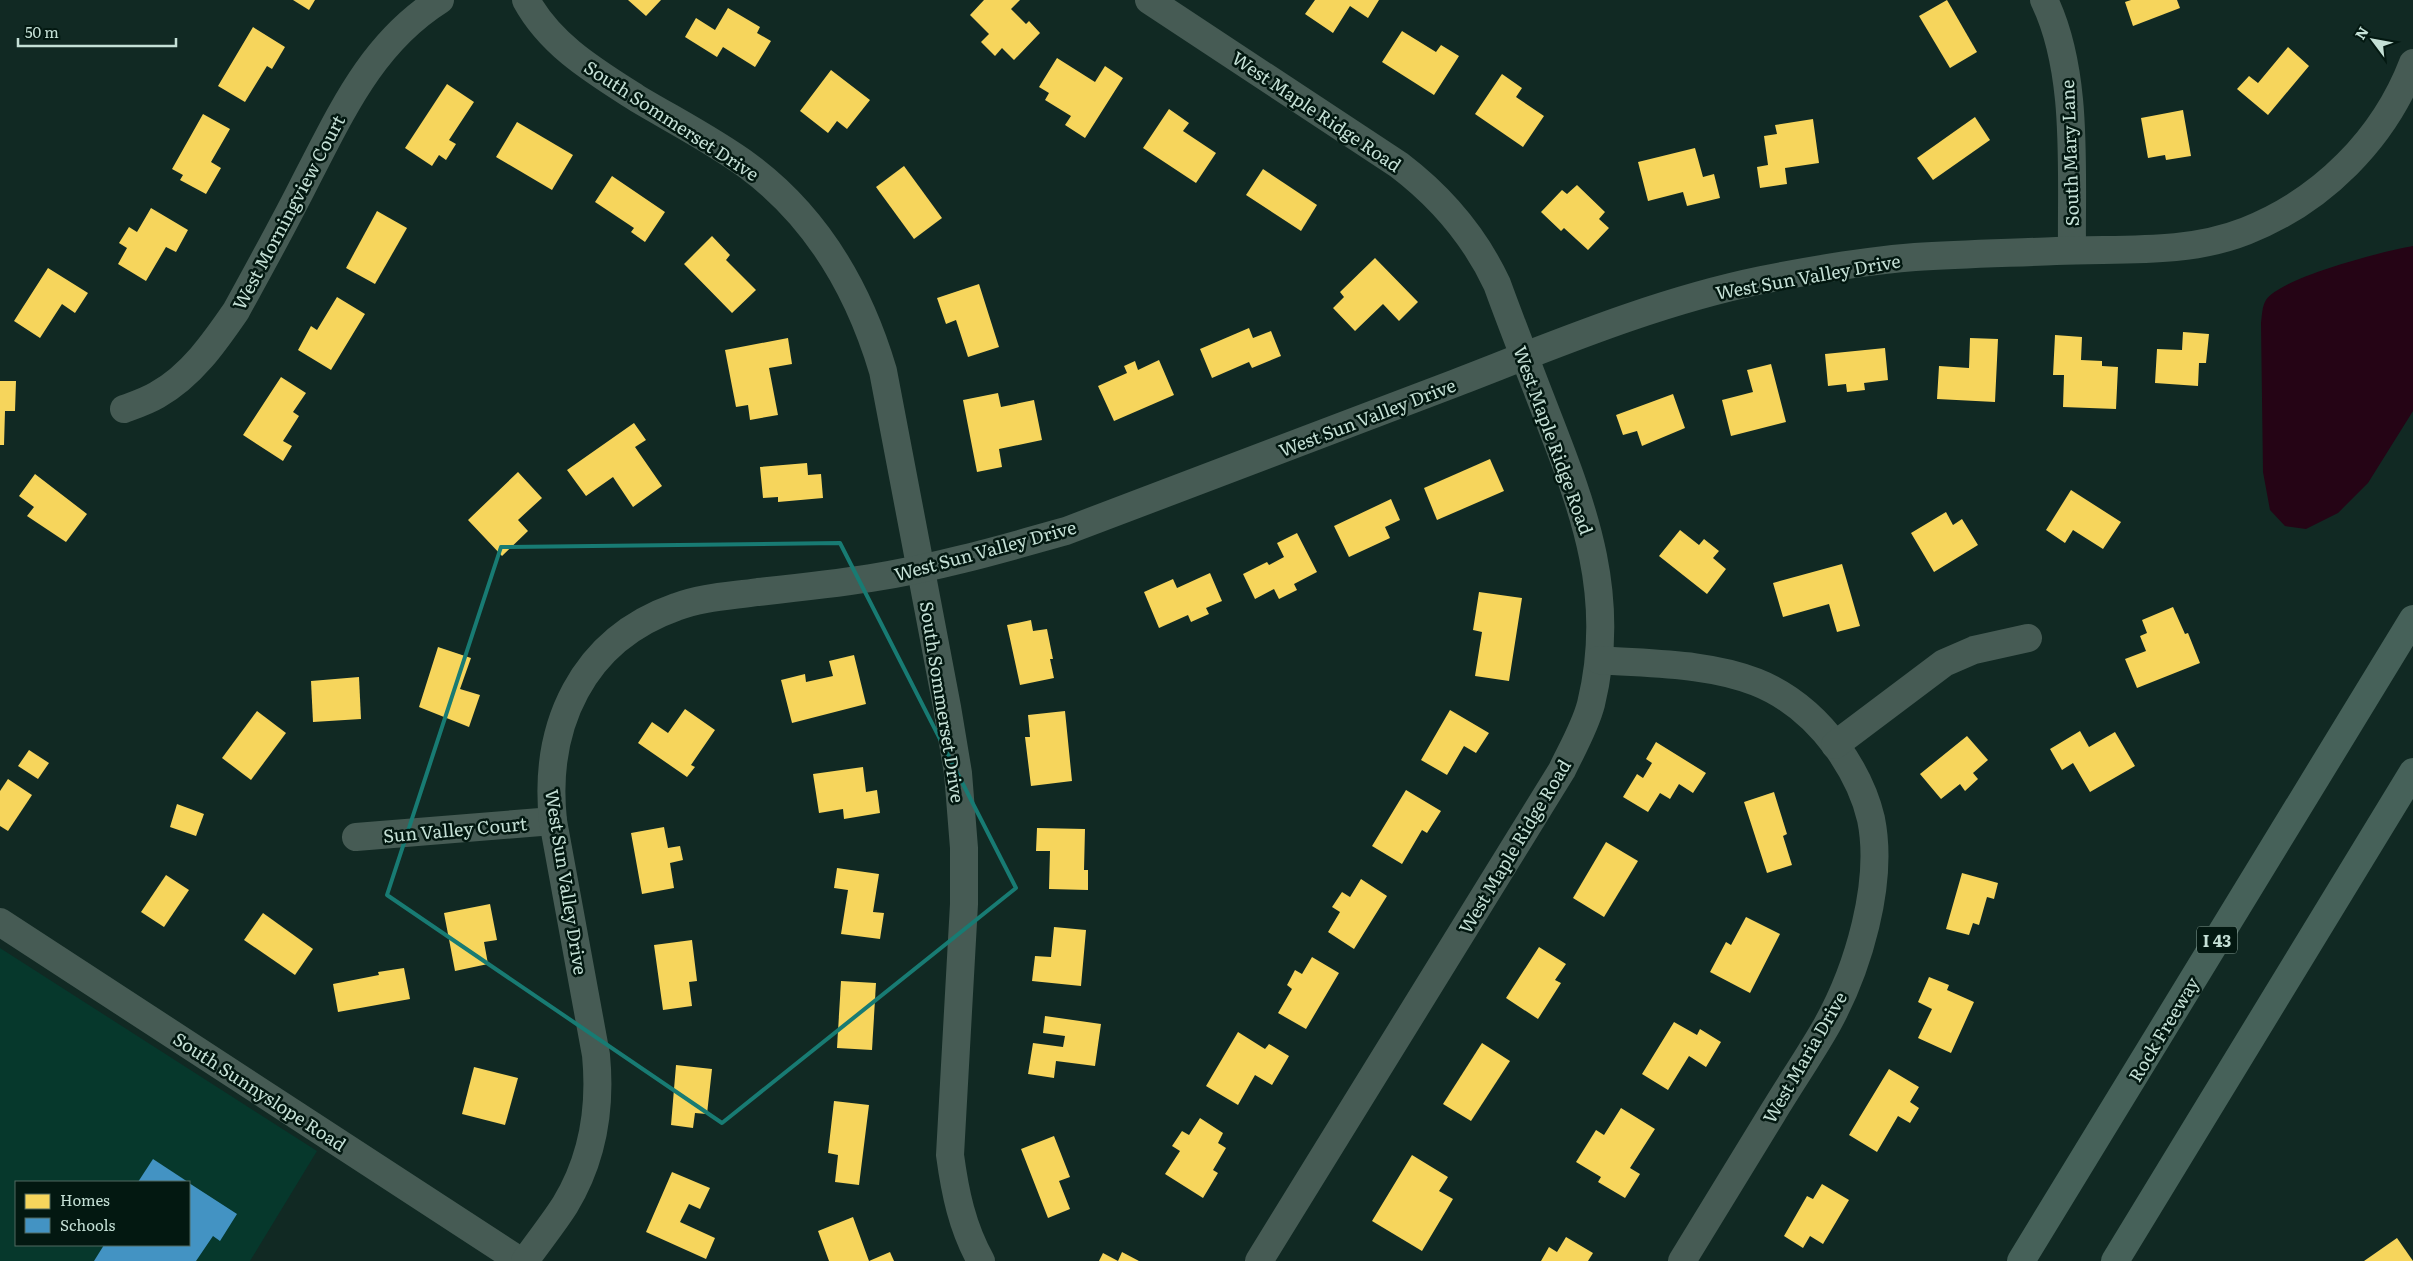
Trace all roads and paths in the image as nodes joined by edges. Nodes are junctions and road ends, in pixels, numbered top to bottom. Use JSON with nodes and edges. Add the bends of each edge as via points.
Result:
{"nodes":[{"id":1,"x":440,"y":0,"type":"edge"},
{"id":2,"x":526,"y":0,"type":"edge"},
{"id":3,"x":1149,"y":0,"type":"edge"},
{"id":4,"x":2044,"y":0,"type":"edge"},
{"id":5,"x":2413,"y":62,"type":"edge"},
{"id":6,"x":2072,"y":250,"type":"junction"},
{"id":7,"x":1524,"y":356,"type":"junction"},
{"id":8,"x":124,"y":409,"type":"dead end"},
{"id":9,"x":921,"y":568,"type":"junction"},
{"id":10,"x":2413,"y":619,"type":"edge"},
{"id":11,"x":2028,"y":638,"type":"dead end"},
{"id":12,"x":1599,"y":660,"type":"junction"},
{"id":13,"x":1835,"y":745,"type":"junction"},
{"id":14,"x":2413,"y":772,"type":"edge"},
{"id":15,"x":553,"y":821,"type":"junction"},
{"id":16,"x":356,"y":838,"type":"dead end"},
{"id":17,"x":0,"y":922,"type":"edge"},
{"id":18,"x":520,"y":1261,"type":"edge"},
{"id":19,"x":525,"y":1261,"type":"edge"},
{"id":20,"x":981,"y":1261,"type":"edge"},
{"id":21,"x":1259,"y":1261,"type":"edge"},
{"id":22,"x":1682,"y":1261,"type":"edge"},
{"id":23,"x":2021,"y":1261,"type":"edge"},
{"id":24,"x":2115,"y":1261,"type":"edge"}],
"edges":[{"from":1,"to":8,"type":"street","name":"West Morningview Court","via":[[403,27],[372,62],[346,103],[240,303],[216,339],[182,378],[156,396]]},
{"from":2,"to":9,"type":"street","name":"South Sommerset Drive","via":[[547,30],[586,66],[748,166],[776,189],[814,229],[836,260],[857,297],[883,371]]},
{"from":3,"to":7,"type":"street","name":"West Maple Ridge Road","via":[[1422,183],[1455,216],[1487,263]]},
{"from":4,"to":6,"type":"street","name":"South Mary Lane","via":[[2052,16],[2069,91]]},
{"from":5,"to":6,"type":"street","name":"West Sun Valley Drive","via":[[2386,117],[2353,159],[2311,197],[2285,213],[2244,232],[2198,244],[2155,249]]},
{"from":6,"to":7,"type":"street","name":"West Sun Valley Drive","via":[[1913,258],[1855,264],[1760,281],[1631,316]]},
{"from":7,"to":9,"type":"street","name":"West Sun Valley Drive","via":[[1066,530]]},
{"from":7,"to":12,"type":"street","name":"West Maple Ridge Road","via":[[1574,483],[1593,547],[1600,608]]},
{"from":9,"to":15,"type":"street","name":"West Sun Valley Drive","via":[[836,583],[706,598],[676,607],[624,635],[580,682],[562,718],[551,773]]},
{"from":9,"to":20,"type":"street","name":"South Sommerset Drive","via":[[958,773],[964,848],[964,904],[950,1155],[955,1194],[968,1239]]},
{"from":10,"to":23,"type":"highway","name":"Rock Freeway","number":"I 43"},
{"from":11,"to":13,"type":"street","via":[[1974,650],[1944,663]]},
{"from":12,"to":13,"type":"street","name":"West Maria Drive","via":[[1719,672],[1757,682],[1792,703],[1822,727]]},
{"from":12,"to":21,"type":"street","name":"West Maple Ridge Road","via":[[1591,705],[1562,770]]},
{"from":13,"to":22,"type":"street","name":"West Maria Drive","via":[[1848,762],[1871,819],[1875,865],[1864,931],[1849,978],[1828,1024]]},
{"from":14,"to":24,"type":"highway"},
{"from":15,"to":16,"type":"street","name":"Sun Valley Court"},
{"from":15,"to":19,"type":"street","name":"West Sun Valley Drive","via":[[599,1082],[594,1133],[582,1172],[565,1205]]},
{"from":17,"to":18,"type":"street","name":"South Sunnyslope Road"}]}
